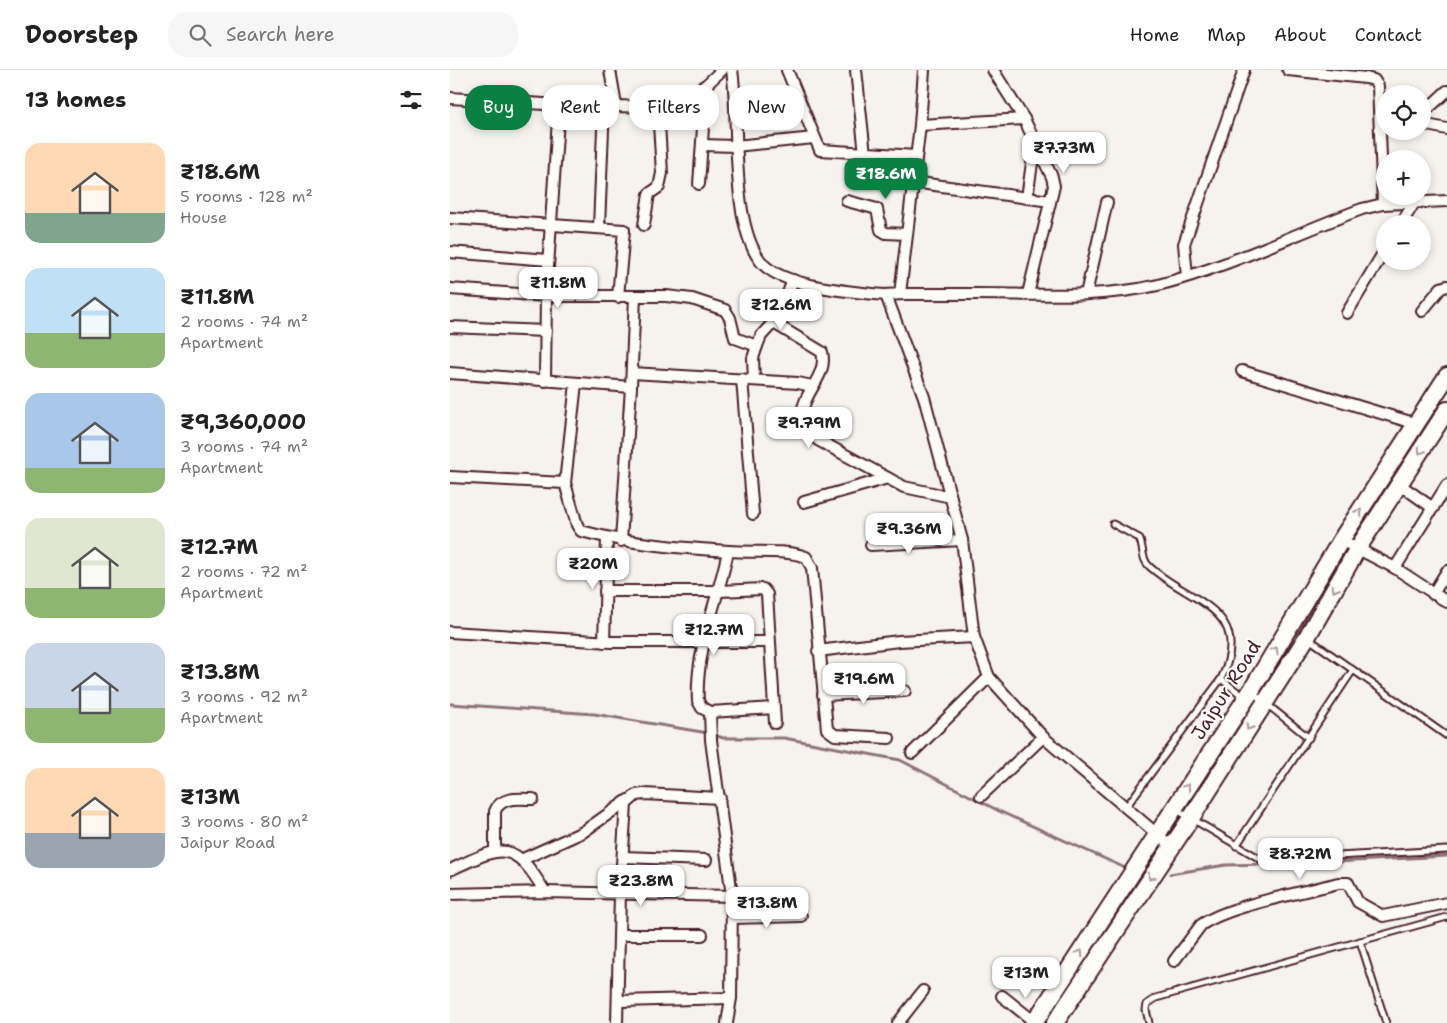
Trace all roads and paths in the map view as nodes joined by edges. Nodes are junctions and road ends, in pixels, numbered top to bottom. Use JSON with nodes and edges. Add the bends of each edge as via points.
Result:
{"nodes":[{"id":1,"x":610,"y":70,"type":"edge"},
{"id":2,"x":722,"y":70,"type":"edge"},
{"id":3,"x":732,"y":70,"type":"edge"},
{"id":4,"x":787,"y":70,"type":"edge"},
{"id":5,"x":856,"y":70,"type":"edge"},
{"id":6,"x":924,"y":70,"type":"edge"},
{"id":7,"x":993,"y":70,"type":"edge"},
{"id":8,"x":1244,"y":70,"type":"edge"},
{"id":9,"x":1288,"y":70,"type":"edge"},
{"id":10,"x":612,"y":85,"type":"edge"},
{"id":11,"x":706,"y":85,"type":"edge"},
{"id":12,"x":1377,"y":85,"type":"edge"},
{"id":13,"x":1447,"y":91,"type":"edge"},
{"id":14,"x":450,"y":98,"type":"edge"},
{"id":15,"x":542,"y":104,"type":"edge"},
{"id":16,"x":1431,"y":106,"type":"edge"},
{"id":17,"x":1024,"y":120,"type":"junction"},
{"id":18,"x":920,"y":125,"type":"junction"},
{"id":19,"x":1431,"y":126,"type":"edge"},
{"id":20,"x":1447,"y":129,"type":"edge"},
{"id":21,"x":557,"y":130,"type":"edge"},
{"id":22,"x":603,"y":130,"type":"edge"},
{"id":23,"x":659,"y":130,"type":"edge"},
{"id":24,"x":703,"y":130,"type":"edge"},
{"id":25,"x":814,"y":138,"type":"junction"},
{"id":26,"x":1035,"y":142,"type":"junction"},
{"id":27,"x":702,"y":145,"type":"junction"},
{"id":28,"x":735,"y":146,"type":"junction"},
{"id":29,"x":865,"y":154,"type":"junction"},
{"id":30,"x":916,"y":156,"type":"junction"},
{"id":31,"x":913,"y":182,"type":"junction"},
{"id":32,"x":699,"y":184,"type":"dead end"},
{"id":33,"x":1027,"y":198,"type":"junction"},
{"id":34,"x":847,"y":201,"type":"dead end"},
{"id":35,"x":1050,"y":201,"type":"junction"},
{"id":36,"x":1447,"y":201,"type":"edge"},
{"id":37,"x":1106,"y":202,"type":"dead end"},
{"id":38,"x":1431,"y":202,"type":"edge"},
{"id":39,"x":1378,"y":205,"type":"edge"},
{"id":40,"x":450,"y":218,"type":"edge"},
{"id":41,"x":551,"y":225,"type":"junction"},
{"id":42,"x":644,"y":225,"type":"dead end"},
{"id":43,"x":600,"y":227,"type":"junction"},
{"id":44,"x":907,"y":234,"type":"junction"},
{"id":45,"x":450,"y":252,"type":"edge"},
{"id":46,"x":548,"y":260,"type":"junction"},
{"id":47,"x":1376,"y":265,"type":"edge"},
{"id":48,"x":1187,"y":276,"type":"junction"},
{"id":49,"x":793,"y":280,"type":"junction"},
{"id":50,"x":1447,"y":286,"type":"edge"},
{"id":51,"x":450,"y":289,"type":"edge"},
{"id":52,"x":900,"y":294,"type":"junction"},
{"id":53,"x":1028,"y":294,"type":"junction"},
{"id":54,"x":1086,"y":294,"type":"junction"},
{"id":55,"x":886,"y":295,"type":"junction"},
{"id":56,"x":546,"y":296,"type":"junction"},
{"id":57,"x":618,"y":297,"type":"junction"},
{"id":58,"x":635,"y":297,"type":"junction"},
{"id":59,"x":1422,"y":311,"type":"dead end"},
{"id":60,"x":1346,"y":313,"type":"dead end"},
{"id":61,"x":772,"y":322,"type":"junction"},
{"id":62,"x":450,"y":327,"type":"edge"},
{"id":63,"x":546,"y":332,"type":"junction"},
{"id":64,"x":757,"y":346,"type":"junction"},
{"id":65,"x":1242,"y":371,"type":"dead end"},
{"id":66,"x":450,"y":373,"type":"edge"},
{"id":67,"x":632,"y":373,"type":"junction"},
{"id":68,"x":1447,"y":376,"type":"edge"},
{"id":69,"x":742,"y":379,"type":"junction"},
{"id":70,"x":754,"y":380,"type":"junction"},
{"id":71,"x":545,"y":381,"type":"junction"},
{"id":72,"x":576,"y":383,"type":"junction"},
{"id":73,"x":812,"y":386,"type":"junction"},
{"id":74,"x":632,"y":387,"type":"junction"},
{"id":75,"x":1447,"y":410,"type":"edge"},
{"id":76,"x":1417,"y":424,"type":"junction"},
{"id":77,"x":450,"y":477,"type":"edge"},
{"id":78,"x":888,"y":478,"type":"junction"},
{"id":79,"x":566,"y":483,"type":"junction"},
{"id":80,"x":1399,"y":484,"type":"junction"},
{"id":81,"x":1447,"y":486,"type":"edge"},
{"id":82,"x":950,"y":497,"type":"junction"},
{"id":83,"x":804,"y":502,"type":"dead end"},
{"id":84,"x":1433,"y":508,"type":"junction"},
{"id":85,"x":753,"y":514,"type":"dead end"},
{"id":86,"x":1113,"y":524,"type":"dead end"},
{"id":87,"x":607,"y":538,"type":"junction"},
{"id":88,"x":954,"y":540,"type":"junction"},
{"id":89,"x":1341,"y":540,"type":"junction"},
{"id":90,"x":621,"y":541,"type":"junction"},
{"id":91,"x":871,"y":545,"type":"dead end"},
{"id":92,"x":1358,"y":548,"type":"junction"},
{"id":93,"x":728,"y":551,"type":"junction"},
{"id":94,"x":1395,"y":568,"type":"junction"},
{"id":95,"x":1447,"y":571,"type":"edge"},
{"id":96,"x":605,"y":591,"type":"junction"},
{"id":97,"x":720,"y":591,"type":"junction"},
{"id":98,"x":1433,"y":594,"type":"junction"},
{"id":99,"x":1447,"y":602,"type":"edge"},
{"id":100,"x":450,"y":632,"type":"edge"},
{"id":101,"x":974,"y":637,"type":"junction"},
{"id":102,"x":1307,"y":637,"type":"junction"},
{"id":103,"x":604,"y":642,"type":"junction"},
{"id":104,"x":703,"y":642,"type":"junction"},
{"id":105,"x":769,"y":642,"type":"junction"},
{"id":106,"x":818,"y":651,"type":"junction"},
{"id":107,"x":1353,"y":670,"type":"junction"},
{"id":108,"x":989,"y":677,"type":"junction"},
{"id":109,"x":1221,"y":679,"type":"junction"},
{"id":110,"x":905,"y":691,"type":"dead end"},
{"id":111,"x":823,"y":694,"type":"junction"},
{"id":112,"x":1248,"y":694,"type":"junction"},
{"id":113,"x":1265,"y":702,"type":"junction"},
{"id":114,"x":774,"y":708,"type":"junction"},
{"id":115,"x":710,"y":712,"type":"junction"},
{"id":116,"x":775,"y":723,"type":"dead end"},
{"id":117,"x":1447,"y":736,"type":"edge"},
{"id":118,"x":1043,"y":737,"type":"junction"},
{"id":119,"x":889,"y":738,"type":"dead end"},
{"id":120,"x":1308,"y":738,"type":"junction"},
{"id":121,"x":912,"y":753,"type":"dead end"},
{"id":122,"x":981,"y":796,"type":"dead end"},
{"id":123,"x":720,"y":798,"type":"junction"},
{"id":124,"x":533,"y":799,"type":"dead end"},
{"id":125,"x":630,"y":799,"type":"junction"},
{"id":126,"x":1125,"y":808,"type":"junction"},
{"id":127,"x":1173,"y":808,"type":"junction"},
{"id":128,"x":1191,"y":818,"type":"junction"},
{"id":129,"x":1158,"y":833,"type":"junction"},
{"id":130,"x":1171,"y":846,"type":"junction"},
{"id":131,"x":1236,"y":846,"type":"junction"},
{"id":132,"x":1447,"y":850,"type":"edge"},
{"id":133,"x":495,"y":852,"type":"junction"},
{"id":134,"x":623,"y":857,"type":"junction"},
{"id":135,"x":523,"y":859,"type":"junction"},
{"id":136,"x":706,"y":860,"type":"dead end"},
{"id":137,"x":450,"y":870,"type":"edge"},
{"id":138,"x":545,"y":892,"type":"junction"},
{"id":139,"x":450,"y":894,"type":"edge"},
{"id":140,"x":620,"y":894,"type":"junction"},
{"id":141,"x":732,"y":896,"type":"junction"},
{"id":142,"x":1447,"y":903,"type":"edge"},
{"id":143,"x":801,"y":916,"type":"dead end"},
{"id":144,"x":1447,"y":917,"type":"edge"},
{"id":145,"x":732,"y":918,"type":"junction"},
{"id":146,"x":620,"y":935,"type":"junction"},
{"id":147,"x":702,"y":935,"type":"dead end"},
{"id":148,"x":1360,"y":941,"type":"junction"},
{"id":149,"x":1174,"y":961,"type":"dead end"},
{"id":150,"x":923,"y":991,"type":"dead end"},
{"id":151,"x":1002,"y":996,"type":"dead end"},
{"id":152,"x":731,"y":998,"type":"junction"},
{"id":153,"x":620,"y":1001,"type":"junction"},
{"id":154,"x":618,"y":1023,"type":"edge"},
{"id":155,"x":728,"y":1023,"type":"edge"},
{"id":156,"x":898,"y":1023,"type":"edge"},
{"id":157,"x":1035,"y":1023,"type":"edge"},
{"id":158,"x":1055,"y":1023,"type":"edge"},
{"id":159,"x":1149,"y":1023,"type":"edge"},
{"id":160,"x":1386,"y":1023,"type":"edge"}],
"edges":[{"from":1,"to":10,"type":"street"},
{"from":2,"to":11,"type":"street"},
{"from":3,"to":28,"type":"street","via":[[736,92]]},
{"from":4,"to":25,"type":"street"},
{"from":5,"to":29,"type":"street"},
{"from":6,"to":18,"type":"street"},
{"from":7,"to":17,"type":"street"},
{"from":8,"to":48,"type":"street","via":[[1184,244]]},
{"from":9,"to":12,"type":"street","via":[[1374,80]]},
{"from":13,"to":16,"type":"street"},
{"from":14,"to":15,"type":"street"},
{"from":17,"to":18,"type":"street"},
{"from":17,"to":26,"type":"street"},
{"from":18,"to":30,"type":"street"},
{"from":19,"to":20,"type":"street"},
{"from":21,"to":41,"type":"street"},
{"from":22,"to":43,"type":"street"},
{"from":23,"to":42,"type":"street","via":[[662,173],[659,187],[649,194]]},
{"from":24,"to":27,"type":"street"},
{"from":25,"to":28,"type":"street"},
{"from":25,"to":29,"type":"street","via":[[820,150]]},
{"from":26,"to":33,"type":"street"},
{"from":26,"to":35,"type":"street","via":[[1052,177],[1054,186]]},
{"from":27,"to":28,"type":"street"},
{"from":27,"to":32,"type":"street"},
{"from":28,"to":49,"type":"street","via":[[749,236],[762,263]]},
{"from":29,"to":30,"type":"street"},
{"from":30,"to":31,"type":"street"},
{"from":31,"to":33,"type":"street"},
{"from":31,"to":44,"type":"street"},
{"from":33,"to":35,"type":"street"},
{"from":34,"to":44,"type":"street","via":[[877,209],[881,230],[886,233]]},
{"from":35,"to":53,"type":"street"},
{"from":36,"to":38,"type":"street"},
{"from":37,"to":54,"type":"street"},
{"from":39,"to":48,"type":"street"},
{"from":40,"to":41,"type":"street"},
{"from":41,"to":43,"type":"street"},
{"from":41,"to":46,"type":"street"},
{"from":43,"to":57,"type":"street","via":[[624,230]]},
{"from":44,"to":52,"type":"street"},
{"from":45,"to":46,"type":"street"},
{"from":46,"to":56,"type":"street"},
{"from":47,"to":60,"type":"street"},
{"from":48,"to":54,"type":"street","via":[[1156,285]]},
{"from":49,"to":55,"type":"street"},
{"from":49,"to":61,"type":"street","via":[[779,316]]},
{"from":50,"to":59,"type":"street","via":[[1441,288]]},
{"from":51,"to":56,"type":"street"},
{"from":52,"to":53,"type":"street"},
{"from":52,"to":55,"type":"street"},
{"from":53,"to":54,"type":"street"},
{"from":55,"to":82,"type":"street","via":[[924,397]]},
{"from":56,"to":57,"type":"street"},
{"from":56,"to":63,"type":"street"},
{"from":57,"to":58,"type":"street"},
{"from":58,"to":64,"type":"street","via":[[666,296],[713,304],[728,313],[735,338]]},
{"from":58,"to":67,"type":"street"},
{"from":61,"to":64,"type":"street"},
{"from":61,"to":73,"type":"street","via":[[822,352],[823,364]]},
{"from":62,"to":63,"type":"street"},
{"from":63,"to":71,"type":"street"},
{"from":64,"to":70,"type":"street"},
{"from":65,"to":76,"type":"street"},
{"from":66,"to":71,"type":"street"},
{"from":67,"to":69,"type":"street"},
{"from":67,"to":74,"type":"street"},
{"from":68,"to":76,"type":"main road","name":"Jaipur Road"},
{"from":69,"to":70,"type":"street"},
{"from":69,"to":85,"type":"street"},
{"from":70,"to":73,"type":"street"},
{"from":71,"to":72,"type":"street"},
{"from":72,"to":74,"type":"street"},
{"from":72,"to":79,"type":"street"},
{"from":73,"to":78,"type":"street","via":[[802,414],[809,433]]},
{"from":74,"to":90,"type":"street"},
{"from":75,"to":80,"type":"main road","name":"Jaipur Road","one_way":true},
{"from":89,"to":76,"type":"main road","name":"Jaipur Road","one_way":true},
{"from":77,"to":79,"type":"street"},
{"from":78,"to":82,"type":"street","via":[[912,489]]},
{"from":78,"to":83,"type":"street"},
{"from":79,"to":87,"type":"street","via":[[581,531]]},
{"from":80,"to":84,"type":"street"},
{"from":80,"to":92,"type":"main road","name":"Jaipur Road"},
{"from":81,"to":84,"type":"street"},
{"from":82,"to":88,"type":"street"},
{"from":84,"to":94,"type":"street"},
{"from":86,"to":109,"type":"lane","via":[[1139,538],[1148,565],[1223,619],[1230,652]]},
{"from":87,"to":90,"type":"street"},
{"from":87,"to":96,"type":"street"},
{"from":88,"to":91,"type":"street"},
{"from":88,"to":101,"type":"street"},
{"from":89,"to":92,"type":"street"},
{"from":112,"to":89,"type":"main road","name":"Jaipur Road","one_way":true},
{"from":90,"to":93,"type":"street"},
{"from":92,"to":94,"type":"street"},
{"from":92,"to":102,"type":"main road","name":"Jaipur Road","one_way":true},
{"from":93,"to":97,"type":"street"},
{"from":93,"to":106,"type":"street","via":[[806,557],[812,568]]},
{"from":94,"to":98,"type":"street"},
{"from":95,"to":98,"type":"street"},
{"from":96,"to":97,"type":"street"},
{"from":96,"to":103,"type":"street"},
{"from":97,"to":104,"type":"street"},
{"from":97,"to":105,"type":"street","via":[[763,589],[767,594]]},
{"from":98,"to":99,"type":"street"},
{"from":100,"to":103,"type":"street"},
{"from":101,"to":106,"type":"street","via":[[899,641]]},
{"from":101,"to":108,"type":"street"},
{"from":102,"to":107,"type":"lane"},
{"from":102,"to":113,"type":"main road","name":"Jaipur Road"},
{"from":103,"to":104,"type":"street"},
{"from":104,"to":105,"type":"street"},
{"from":104,"to":115,"type":"street","via":[[698,701]]},
{"from":105,"to":114,"type":"street"},
{"from":106,"to":111,"type":"street"},
{"from":107,"to":117,"type":"lane"},
{"from":107,"to":120,"type":"lane"},
{"from":108,"to":118,"type":"street"},
{"from":108,"to":121,"type":"street"},
{"from":109,"to":112,"type":"lane"},
{"from":109,"to":126,"type":"lane"},
{"from":110,"to":111,"type":"street"},
{"from":111,"to":119,"type":"street","via":[[830,734]]},
{"from":112,"to":113,"type":"lane"},
{"from":127,"to":112,"type":"main road","name":"Jaipur Road","one_way":true},
{"from":113,"to":120,"type":"lane"},
{"from":113,"to":128,"type":"main road","name":"Jaipur Road","one_way":true},
{"from":114,"to":115,"type":"street"},
{"from":114,"to":116,"type":"street"},
{"from":115,"to":123,"type":"street"},
{"from":118,"to":122,"type":"street"},
{"from":118,"to":126,"type":"street"},
{"from":120,"to":131,"type":"lane"},
{"from":123,"to":125,"type":"street","via":[[644,794]]},
{"from":123,"to":141,"type":"street"},
{"from":124,"to":133,"type":"street","via":[[509,800],[497,806]]},
{"from":125,"to":134,"type":"street","via":[[626,804]]},
{"from":125,"to":135,"type":"street","via":[[583,832]]},
{"from":126,"to":129,"type":"street"},
{"from":127,"to":128,"type":"lane"},
{"from":127,"to":129,"type":"main road","name":"Jaipur Road"},
{"from":128,"to":130,"type":"main road","name":"Jaipur Road"},
{"from":128,"to":131,"type":"lane"},
{"from":129,"to":130,"type":"street"},
{"from":157,"to":129,"type":"main road","name":"Jaipur Road","one_way":true},
{"from":130,"to":158,"type":"main road","name":"Jaipur Road","one_way":true},
{"from":131,"to":132,"type":"lane","via":[[1270,861]]},
{"from":133,"to":135,"type":"street","via":[[514,854]]},
{"from":133,"to":137,"type":"street"},
{"from":134,"to":136,"type":"street"},
{"from":134,"to":140,"type":"street"},
{"from":135,"to":138,"type":"street"},
{"from":138,"to":139,"type":"street"},
{"from":138,"to":140,"type":"street"},
{"from":140,"to":141,"type":"street"},
{"from":140,"to":146,"type":"street"},
{"from":141,"to":145,"type":"street"},
{"from":142,"to":149,"type":"street","via":[[1383,916],[1358,902],[1348,883],[1338,883],[1207,920]]},
{"from":143,"to":145,"type":"street"},
{"from":144,"to":148,"type":"lane"},
{"from":145,"to":152,"type":"street"},
{"from":146,"to":147,"type":"street"},
{"from":146,"to":153,"type":"street"},
{"from":148,"to":159,"type":"lane","via":[[1156,998],[1147,1004]]},
{"from":148,"to":160,"type":"lane"},
{"from":150,"to":156,"type":"street"},
{"from":151,"to":157,"type":"street"},
{"from":152,"to":153,"type":"street"},
{"from":152,"to":155,"type":"street"},
{"from":153,"to":154,"type":"street"}]}
